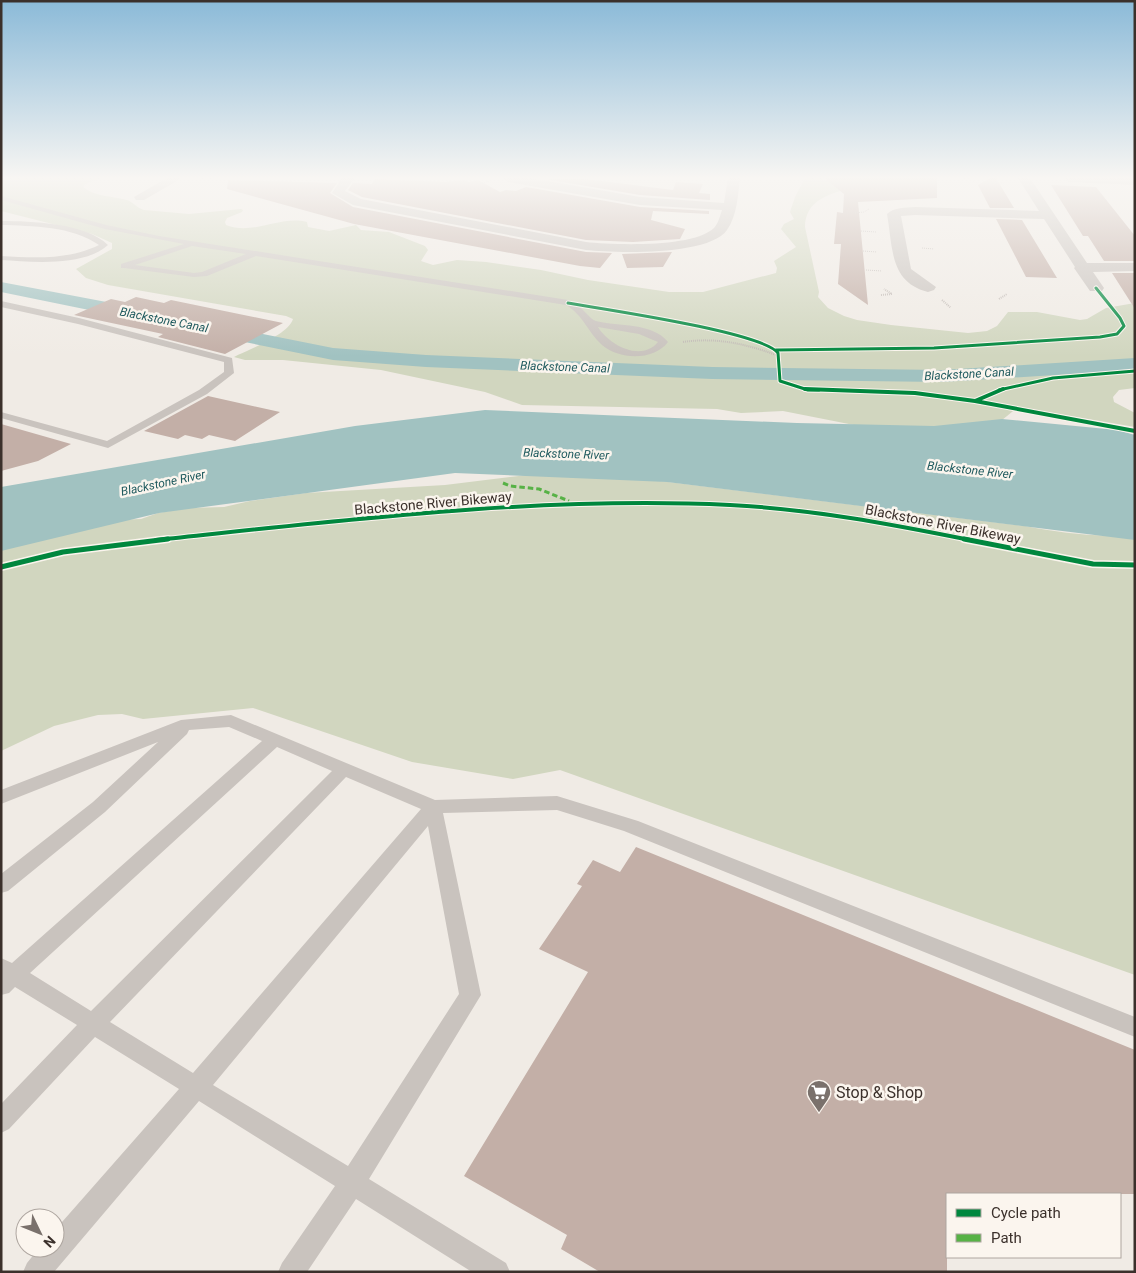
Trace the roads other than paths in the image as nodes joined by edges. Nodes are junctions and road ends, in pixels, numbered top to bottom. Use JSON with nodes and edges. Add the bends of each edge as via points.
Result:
{"nodes":[{"id":1,"x":92,"y":237,"type":"edge"},
{"id":2,"x":157,"y":237,"type":"edge"},
{"id":3,"x":541,"y":237,"type":"edge"},
{"id":4,"x":708,"y":237,"type":"edge"},
{"id":5,"x":898,"y":237,"type":"edge"},
{"id":6,"x":1062,"y":237,"type":"edge"},
{"id":7,"x":193,"y":244,"type":"junction"},
{"id":8,"x":254,"y":254,"type":"junction"},
{"id":9,"x":1,"y":258,"type":"edge"},
{"id":10,"x":1135,"y":267,"type":"edge"},
{"id":11,"x":1081,"y":268,"type":"junction"},
{"id":12,"x":928,"y":287,"type":"dead end"},
{"id":13,"x":1096,"y":288,"type":"dead end"},
{"id":14,"x":1,"y":304,"type":"edge"},
{"id":15,"x":591,"y":323,"type":"junction"},
{"id":16,"x":1,"y":416,"type":"edge"},
{"id":17,"x":187,"y":724,"type":"junction"},
{"id":18,"x":274,"y":740,"type":"junction"},
{"id":19,"x":344,"y":770,"type":"junction"},
{"id":20,"x":1,"y":797,"type":"edge"},
{"id":21,"x":433,"y":807,"type":"junction"},
{"id":22,"x":1,"y":885,"type":"edge"},
{"id":23,"x":5,"y":976,"type":"edge"},
{"id":24,"x":93,"y":1024,"type":"junction"},
{"id":25,"x":1135,"y":1027,"type":"edge"},
{"id":26,"x":196,"y":1087,"type":"junction"},
{"id":27,"x":1,"y":1121,"type":"edge"},
{"id":28,"x":352,"y":1183,"type":"junction"},
{"id":29,"x":481,"y":1268,"type":"edge"},
{"id":30,"x":36,"y":1272,"type":"edge"},
{"id":31,"x":291,"y":1272,"type":"edge"}],
"edges":[{"from":1,"to":9,"type":"lane","via":[[104,245],[92,252],[60,260]]},
{"from":2,"to":7,"type":"lane"},
{"from":3,"to":4,"type":"street","via":[[616,249],[667,247]]},
{"from":5,"to":12,"type":"street","via":[[904,270]]},
{"from":6,"to":11,"type":"street"},
{"from":7,"to":8,"type":"lane"},
{"from":7,"to":8,"type":"lane","via":[[124,266],[194,275]]},
{"from":8,"to":15,"type":"lane","via":[[568,303],[580,310]]},
{"from":10,"to":11,"type":"street"},
{"from":11,"to":13,"type":"street"},
{"from":14,"to":16,"type":"lane","via":[[229,360],[229,373],[203,392],[108,445]]},
{"from":15,"to":15,"type":"lane","via":[[647,334],[662,341],[658,348],[648,351],[617,350],[602,340]]},
{"from":17,"to":18,"type":"lane","via":[[231,722]]},
{"from":17,"to":20,"type":"lane"},
{"from":17,"to":22,"type":"lane","via":[[99,807]]},
{"from":18,"to":19,"type":"lane"},
{"from":18,"to":23,"type":"lane"},
{"from":19,"to":21,"type":"lane"},
{"from":19,"to":24,"type":"lane"},
{"from":21,"to":25,"type":"lane","via":[[557,803],[631,826]]},
{"from":21,"to":26,"type":"lane"},
{"from":21,"to":28,"type":"lane","via":[[470,995]]},
{"from":23,"to":24,"type":"lane"},
{"from":24,"to":26,"type":"lane"},
{"from":24,"to":27,"type":"lane"},
{"from":26,"to":28,"type":"lane"},
{"from":26,"to":30,"type":"lane"},
{"from":28,"to":29,"type":"lane"},
{"from":28,"to":31,"type":"lane"}]}
